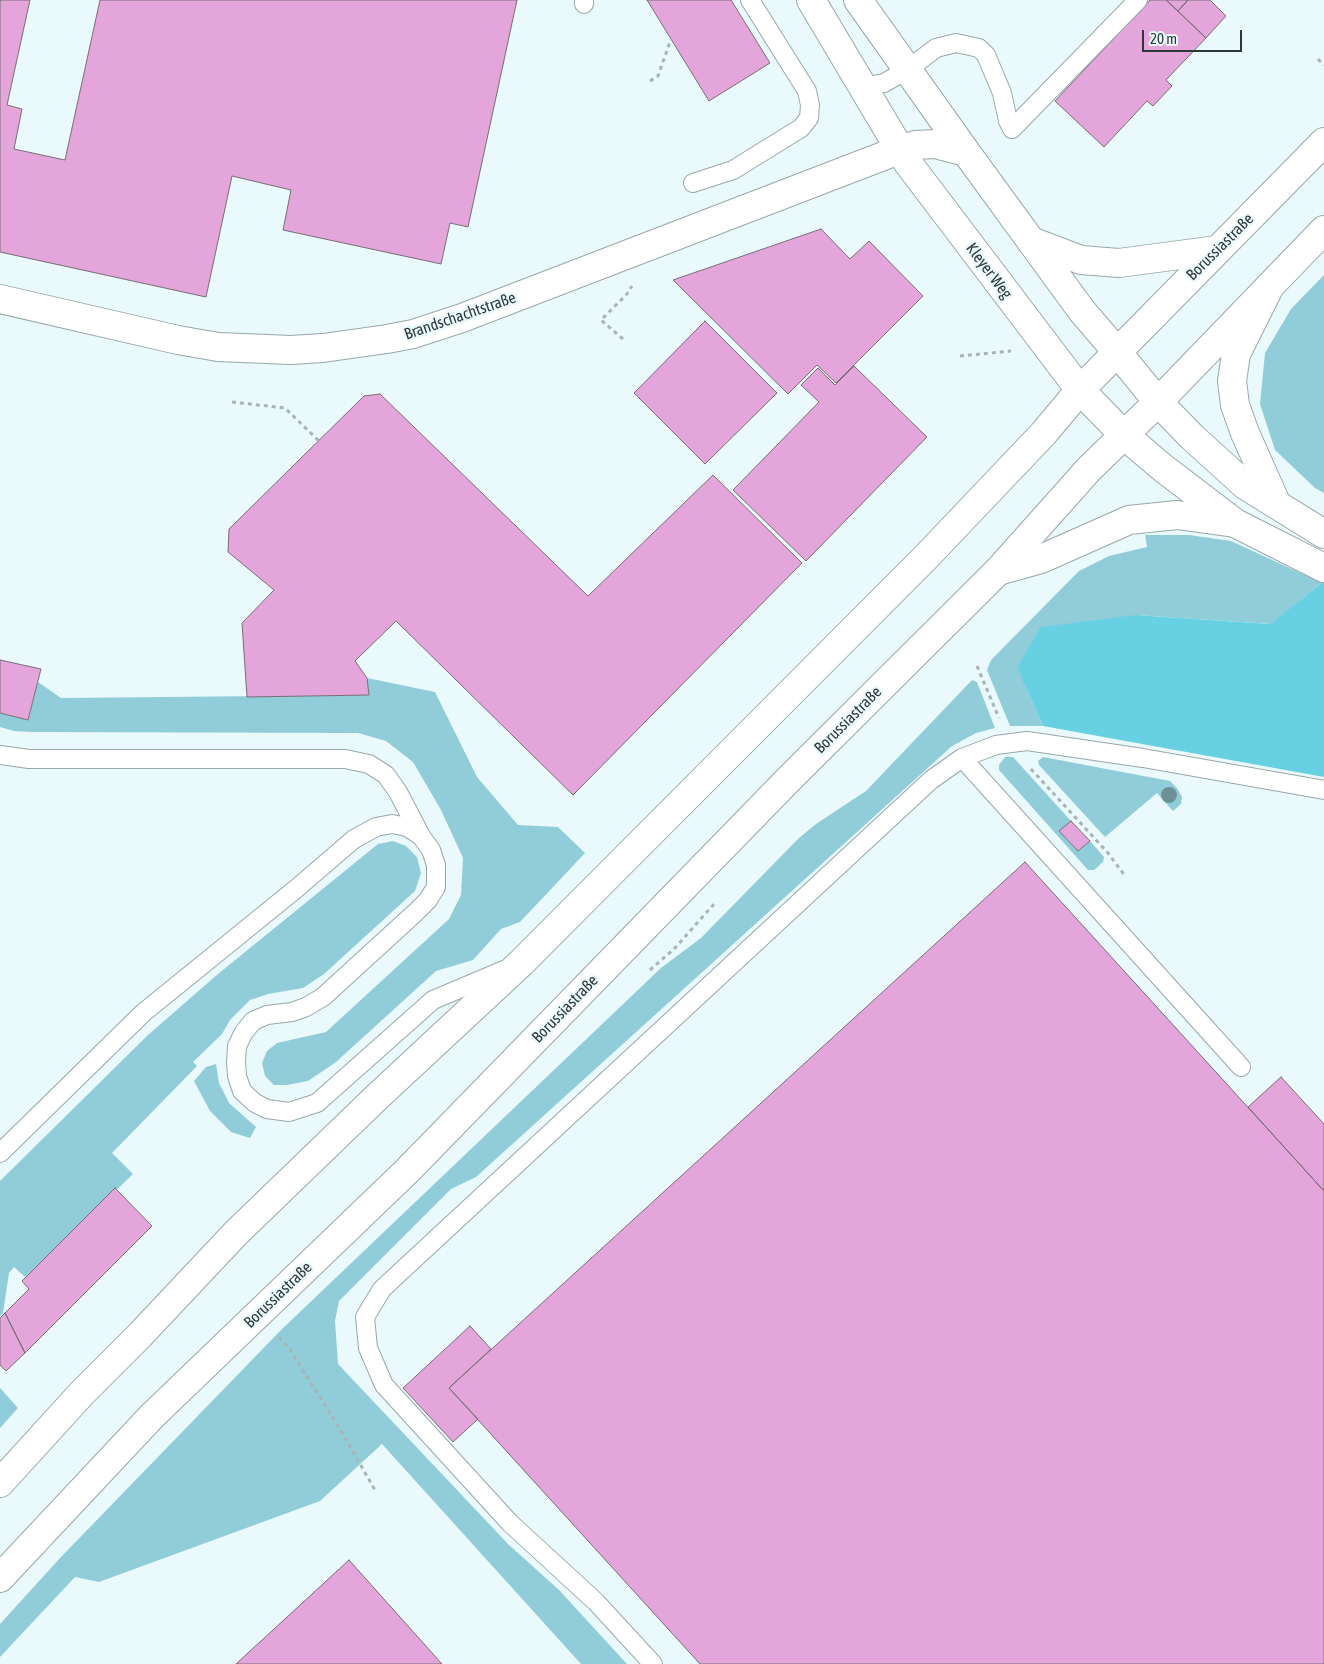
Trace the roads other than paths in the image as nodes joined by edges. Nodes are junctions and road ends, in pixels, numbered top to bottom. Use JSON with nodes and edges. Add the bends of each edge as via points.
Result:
{"nodes":[{"id":1,"x":750,"y":0,"type":"edge"},
{"id":2,"x":811,"y":0,"type":"edge"},
{"id":3,"x":858,"y":0,"type":"edge"},
{"id":4,"x":1138,"y":0,"type":"edge"},
{"id":5,"x":907,"y":70,"type":"junction"},
{"id":6,"x":862,"y":87,"type":"junction"},
{"id":7,"x":1324,"y":142,"type":"edge"},
{"id":8,"x":899,"y":150,"type":"junction"},
{"id":9,"x":966,"y":152,"type":"junction"},
{"id":10,"x":694,"y":183,"type":"dead end"},
{"id":11,"x":1324,"y":230,"type":"edge"},
{"id":12,"x":1031,"y":241,"type":"junction"},
{"id":13,"x":1217,"y":250,"type":"junction"},
{"id":14,"x":1268,"y":290,"type":"junction"},
{"id":15,"x":0,"y":299,"type":"edge"},
{"id":16,"x":1118,"y":353,"type":"junction"},
{"id":17,"x":1080,"y":390,"type":"junction"},
{"id":18,"x":1158,"y":402,"type":"junction"},
{"id":19,"x":1124,"y":435,"type":"junction"},
{"id":20,"x":1277,"y":505,"type":"junction"},
{"id":21,"x":1235,"y":523,"type":"junction"},
{"id":22,"x":1324,"y":534,"type":"edge"},
{"id":23,"x":1324,"y":568,"type":"edge"},
{"id":24,"x":998,"y":571,"type":"junction"},
{"id":25,"x":0,"y":755,"type":"edge"},
{"id":26,"x":962,"y":758,"type":"junction"},
{"id":27,"x":1324,"y":790,"type":"edge"},
{"id":28,"x":422,"y":836,"type":"junction"},
{"id":29,"x":521,"y":963,"type":"junction"},
{"id":30,"x":1241,"y":1067,"type":"dead end"},
{"id":31,"x":0,"y":1154,"type":"edge"},
{"id":32,"x":0,"y":1483,"type":"edge"},
{"id":33,"x":0,"y":1578,"type":"edge"},
{"id":34,"x":653,"y":1664,"type":"edge"}],
"edges":[{"from":1,"to":10,"type":"lane","via":[[807,91],[809,118],[801,128],[733,170]]},
{"from":2,"to":6,"type":"main road","name":"Kleyer Weg"},
{"from":3,"to":5,"type":"main road"},
{"from":4,"to":5,"type":"lane","via":[[1012,129],[1002,93],[986,55],[979,48],[956,43],[936,48]]},
{"from":5,"to":6,"type":"lane","via":[[884,83]]},
{"from":5,"to":9,"type":"main road"},
{"from":6,"to":8,"type":"main road","name":"Kleyer Weg"},
{"from":7,"to":13,"type":"main road","name":"Borussiastraße"},
{"from":8,"to":9,"type":"main road","via":[[935,144]]},
{"from":8,"to":15,"type":"main road","name":"Brandschachtstraße","via":[[462,318],[387,339],[315,349],[218,347]]},
{"from":8,"to":17,"type":"main road","name":"Kleyer Weg"},
{"from":9,"to":12,"type":"main road"},
{"from":11,"to":14,"type":"main road","name":"Borussiastraße"},
{"from":12,"to":13,"type":"main road","via":[[1081,260],[1119,263]]},
{"from":12,"to":16,"type":"main road","via":[[1082,311]]},
{"from":13,"to":16,"type":"main road","name":"Borussiastraße"},
{"from":14,"to":18,"type":"main road","name":"Borussiastraße"},
{"from":14,"to":20,"type":"main road","via":[[1236,354],[1232,381],[1235,405],[1245,433]]},
{"from":16,"to":17,"type":"main road","name":"Borussiastraße"},
{"from":16,"to":18,"type":"main road"},
{"from":17,"to":19,"type":"main road"},
{"from":17,"to":29,"type":"main road","name":"Borussiastraße","via":[[1043,434],[927,556]]},
{"from":18,"to":19,"type":"main road","name":"Borussiastraße"},
{"from":18,"to":20,"type":"main road","via":[[1245,485]]},
{"from":19,"to":21,"type":"main road"},
{"from":19,"to":24,"type":"main road","name":"Borussiastraße","via":[[1089,468]]},
{"from":20,"to":22,"type":"main road"},
{"from":21,"to":23,"type":"main road"},
{"from":21,"to":24,"type":"main road","via":[[1178,515],[1129,520],[1040,559]]},
{"from":24,"to":33,"type":"main road","name":"Borussiastraße","via":[[789,779],[407,1171],[152,1416]]},
{"from":25,"to":28,"type":"lane","via":[[37,759],[345,759],[369,764],[386,775]]},
{"from":26,"to":27,"type":"lane","via":[[996,745],[1027,741]]},
{"from":26,"to":30,"type":"lane"},
{"from":26,"to":34,"type":"lane","via":[[931,780],[382,1289],[365,1317],[368,1348],[384,1385],[510,1523],[596,1602]]},
{"from":28,"to":29,"type":"lane","via":[[436,865],[436,887],[428,900],[323,997],[292,1012],[267,1014],[254,1021],[237,1046],[237,1076],[242,1091],[255,1104],[281,1112],[301,1110],[317,1103],[433,1000]]},
{"from":28,"to":31,"type":"lane","via":[[407,827],[392,824],[376,827],[354,839],[143,1013]]},
{"from":29,"to":32,"type":"main road","name":"Borussiastraße","via":[[236,1233]]}]}
